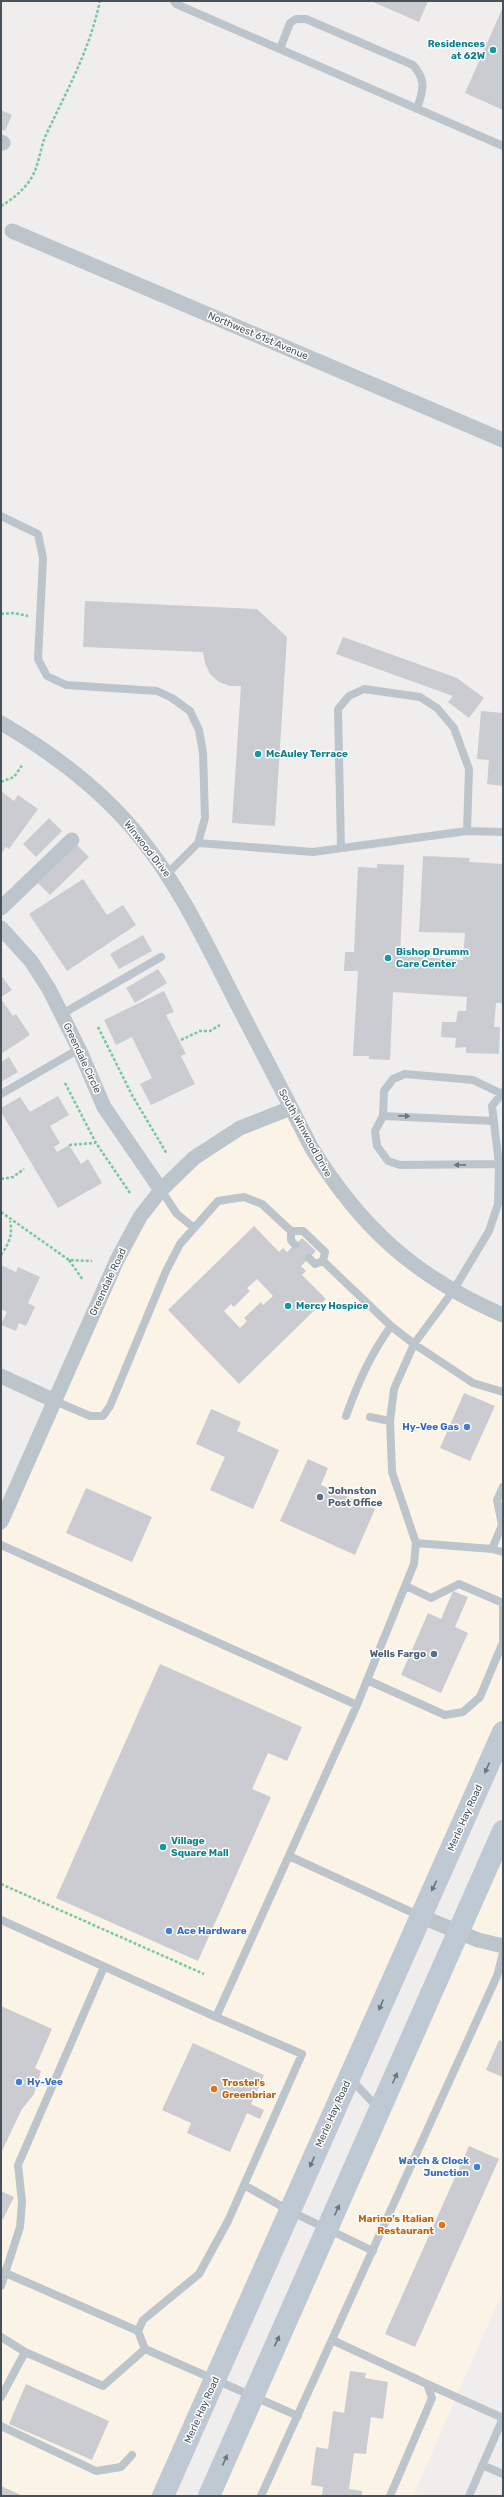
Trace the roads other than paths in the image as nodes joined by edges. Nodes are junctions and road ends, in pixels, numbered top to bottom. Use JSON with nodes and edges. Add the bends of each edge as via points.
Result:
{"nodes":[{"id":1,"x":174,"y":1,"type":"edge"},
{"id":2,"x":280,"y":49,"type":"junction"},
{"id":3,"x":417,"y":109,"type":"junction"},
{"id":4,"x":503,"y":146,"type":"edge"},
{"id":5,"x":12,"y":231,"type":"dead end"},
{"id":6,"x":503,"y":440,"type":"edge"},
{"id":7,"x":1,"y":516,"type":"edge"},
{"id":8,"x":1,"y":723,"type":"edge"},
{"id":9,"x":467,"y":831,"type":"junction"},
{"id":10,"x":503,"y":832,"type":"edge"},
{"id":11,"x":72,"y":840,"type":"dead end"},
{"id":12,"x":198,"y":843,"type":"junction"},
{"id":13,"x":340,"y":848,"type":"junction"},
{"id":14,"x":167,"y":874,"type":"junction"},
{"id":15,"x":1,"y":908,"type":"edge"},
{"id":16,"x":1,"y":928,"type":"edge"},
{"id":17,"x":160,"y":957,"type":"dead end"},
{"id":18,"x":62,"y":1014,"type":"junction"},
{"id":19,"x":244,"y":1016,"type":"joint"},
{"id":20,"x":79,"y":1049,"type":"junction"},
{"id":21,"x":502,"y":1092,"type":"edge"},
{"id":22,"x":1,"y":1094,"type":"edge"},
{"id":23,"x":291,"y":1108,"type":"junction"},
{"id":24,"x":383,"y":1116,"type":"junction"},
{"id":25,"x":493,"y":1121,"type":"junction"},
{"id":26,"x":499,"y":1164,"type":"junction"},
{"id":27,"x":162,"y":1190,"type":"junction"},
{"id":28,"x":194,"y":1227,"type":"junction"},
{"id":29,"x":290,"y":1231,"type":"junction"},
{"id":30,"x":295,"y":1245,"type":"dead end"},
{"id":31,"x":309,"y":1258,"type":"dead end"},
{"id":32,"x":323,"y":1262,"type":"junction"},
{"id":33,"x":453,"y":1291,"type":"junction"},
{"id":34,"x":503,"y":1315,"type":"edge"},
{"id":35,"x":391,"y":1326,"type":"junction"},
{"id":36,"x":414,"y":1344,"type":"junction"},
{"id":37,"x":1,"y":1376,"type":"edge"},
{"id":38,"x":503,"y":1392,"type":"edge"},
{"id":39,"x":55,"y":1401,"type":"junction"},
{"id":40,"x":346,"y":1416,"type":"dead end"},
{"id":41,"x":370,"y":1417,"type":"dead end"},
{"id":42,"x":390,"y":1421,"type":"junction"},
{"id":43,"x":503,"y":1487,"type":"edge"},
{"id":44,"x":1,"y":1522,"type":"edge"},
{"id":45,"x":416,"y":1543,"type":"junction"},
{"id":46,"x":1,"y":1545,"type":"edge"},
{"id":47,"x":492,"y":1549,"type":"junction"},
{"id":48,"x":503,"y":1552,"type":"edge"},
{"id":49,"x":406,"y":1586,"type":"junction"},
{"id":50,"x":503,"y":1604,"type":"edge"},
{"id":51,"x":367,"y":1680,"type":"junction"},
{"id":52,"x":357,"y":1705,"type":"junction"},
{"id":53,"x":503,"y":1732,"type":"edge"},
{"id":54,"x":503,"y":1831,"type":"edge"},
{"id":55,"x":289,"y":1856,"type":"junction"},
{"id":56,"x":420,"y":1916,"type":"junction"},
{"id":57,"x":1,"y":1920,"type":"edge"},
{"id":58,"x":459,"y":1933,"type":"junction"},
{"id":59,"x":503,"y":1946,"type":"edge"},
{"id":60,"x":503,"y":1953,"type":"edge"},
{"id":61,"x":104,"y":1967,"type":"junction"},
{"id":62,"x":216,"y":2017,"type":"junction"},
{"id":63,"x":350,"y":2077,"type":"junction"},
{"id":64,"x":380,"y":2110,"type":"junction"},
{"id":65,"x":244,"y":2185,"type":"junction"},
{"id":66,"x":290,"y":2211,"type":"junction"},
{"id":67,"x":328,"y":2230,"type":"junction"},
{"id":68,"x":373,"y":2251,"type":"junction"},
{"id":69,"x":4,"y":2272,"type":"edge"},
{"id":70,"x":1,"y":2286,"type":"edge"},
{"id":71,"x":138,"y":2331,"type":"junction"},
{"id":72,"x":1,"y":2337,"type":"edge"},
{"id":73,"x":332,"y":2340,"type":"junction"},
{"id":74,"x":145,"y":2349,"type":"junction"},
{"id":75,"x":25,"y":2352,"type":"junction"},
{"id":76,"x":216,"y":2380,"type":"junction"},
{"id":77,"x":428,"y":2384,"type":"junction"},
{"id":78,"x":253,"y":2396,"type":"junction"},
{"id":79,"x":1,"y":2397,"type":"edge"},
{"id":80,"x":298,"y":2416,"type":"junction"},
{"id":81,"x":503,"y":2418,"type":"edge"},
{"id":82,"x":1,"y":2426,"type":"edge"},
{"id":83,"x":132,"y":2455,"type":"dead end"},
{"id":84,"x":482,"y":2465,"type":"junction"},
{"id":85,"x":503,"y":2474,"type":"edge"},
{"id":86,"x":163,"y":2496,"type":"edge"},
{"id":87,"x":209,"y":2496,"type":"edge"},
{"id":88,"x":261,"y":2496,"type":"edge"},
{"id":89,"x":390,"y":2496,"type":"edge"},
{"id":90,"x":469,"y":2496,"type":"edge"}],
"edges":[{"from":1,"to":2,"type":"lane"},
{"from":2,"to":3,"type":"lane"},
{"from":2,"to":3,"type":"lane","via":[[290,23],[296,18],[306,19],[413,65],[419,72],[424,87]]},
{"from":3,"to":4,"type":"lane"},
{"from":5,"to":6,"type":"street","name":"Northwest 61st Avenue"},
{"from":7,"to":12,"type":"lane","via":[[38,534],[43,558],[38,659],[47,676],[66,685],[157,691],[190,711],[199,730],[204,753],[205,818]]},
{"from":8,"to":14,"type":"street","name":"Winwood Drive","via":[[74,771],[110,803],[142,839]]},
{"from":9,"to":10,"type":"lane"},
{"from":9,"to":13,"type":"lane"},
{"from":9,"to":13,"type":"lane","via":[[469,769],[454,728],[437,708],[420,698],[364,688],[349,696],[338,709]]},
{"from":11,"to":15,"type":"street"},
{"from":12,"to":13,"type":"lane","via":[[313,852]]},
{"from":12,"to":14,"type":"lane"},
{"from":14,"to":19,"type":"street","name":"Winwood Drive"},
{"from":16,"to":18,"type":"street","name":"Greendale Circle","via":[[31,961]]},
{"from":17,"to":18,"type":"lane"},
{"from":18,"to":20,"type":"street","name":"Greendale Circle"},
{"from":19,"to":23,"type":"street","name":"South Winwood Drive"},
{"from":20,"to":22,"type":"lane"},
{"from":20,"to":27,"type":"street","name":"Greendale Circle","via":[[104,1106]]},
{"from":21,"to":24,"type":"lane","via":[[473,1080],[405,1074],[392,1079],[384,1091]]},
{"from":21,"to":25,"type":"lane","via":[[492,1106]]},
{"from":23,"to":27,"type":"street","name":"Greendale Road","via":[[240,1128],[194,1158]]},
{"from":23,"to":33,"type":"street","name":"South Winwood Drive","via":[[331,1180],[355,1211],[411,1264]]},
{"from":24,"to":25,"type":"lane","one_way":true},
{"from":26,"to":24,"type":"lane","one_way":true,"via":[[400,1165],[388,1161],[377,1146],[375,1131]]},
{"from":25,"to":26,"type":"lane"},
{"from":26,"to":33,"type":"lane","via":[[498,1204],[489,1231]]},
{"from":27,"to":28,"type":"lane","via":[[177,1214]]},
{"from":27,"to":39,"type":"street","name":"Greendale Road","via":[[140,1217],[117,1260]]},
{"from":28,"to":29,"type":"lane","via":[[218,1201],[244,1197],[262,1204]]},
{"from":28,"to":39,"type":"lane","via":[[180,1244],[166,1271],[110,1406],[103,1416],[90,1416]]},
{"from":29,"to":30,"type":"lane","via":[[291,1240]]},
{"from":29,"to":32,"type":"lane","via":[[303,1231],[325,1252]]},
{"from":31,"to":32,"type":"lane","via":[[315,1264]]},
{"from":32,"to":35,"type":"lane"},
{"from":33,"to":34,"type":"street","name":"South Winwood Drive"},
{"from":33,"to":36,"type":"lane"},
{"from":35,"to":36,"type":"lane"},
{"from":35,"to":40,"type":"lane","via":[[373,1350],[361,1374]]},
{"from":36,"to":38,"type":"lane","via":[[473,1383]]},
{"from":36,"to":42,"type":"lane","via":[[394,1389]]},
{"from":37,"to":39,"type":"street"},
{"from":39,"to":44,"type":"street","name":"Greendale Road"},
{"from":41,"to":42,"type":"lane"},
{"from":42,"to":45,"type":"lane","via":[[392,1472]]},
{"from":43,"to":47,"type":"lane","via":[[498,1500],[502,1524]]},
{"from":45,"to":47,"type":"lane"},
{"from":45,"to":49,"type":"lane","via":[[414,1564]]},
{"from":46,"to":52,"type":"lane"},
{"from":47,"to":48,"type":"lane"},
{"from":49,"to":50,"type":"lane","via":[[431,1598],[459,1584]]},
{"from":49,"to":51,"type":"lane"},
{"from":50,"to":51,"type":"lane","via":[[503,1642],[480,1697],[463,1712],[445,1715]]},
{"from":51,"to":52,"type":"lane"},
{"from":52,"to":55,"type":"lane"},
{"from":53,"to":56,"type":"main road","name":"Merle Hay Road","one_way":true},
{"from":54,"to":58,"type":"main road"},
{"from":55,"to":56,"type":"lane"},
{"from":55,"to":62,"type":"lane"},
{"from":56,"to":58,"type":"street"},
{"from":56,"to":63,"type":"main road","name":"Merle Hay Road","one_way":true},
{"from":57,"to":61,"type":"lane"},
{"from":58,"to":59,"type":"street"},
{"from":64,"to":58,"type":"main road","one_way":true},
{"from":60,"to":68,"type":"lane","via":[[497,1976]]},
{"from":61,"to":62,"type":"lane"},
{"from":61,"to":69,"type":"lane","via":[[18,2165],[22,2202],[20,2227]]},
{"from":62,"to":65,"type":"lane","via":[[302,2054]]},
{"from":63,"to":64,"type":"lane"},
{"from":63,"to":66,"type":"main road","name":"Merle Hay Road","one_way":true},
{"from":67,"to":64,"type":"main road","one_way":true},
{"from":65,"to":66,"type":"lane"},
{"from":65,"to":71,"type":"lane","via":[[199,2274],[143,2320]]},
{"from":66,"to":67,"type":"lane"},
{"from":66,"to":76,"type":"main road","name":"Merle Hay Road"},
{"from":67,"to":68,"type":"lane"},
{"from":78,"to":67,"type":"main road","one_way":true},
{"from":68,"to":73,"type":"lane"},
{"from":69,"to":70,"type":"lane"},
{"from":69,"to":71,"type":"lane"},
{"from":71,"to":74,"type":"lane"},
{"from":72,"to":75,"type":"lane"},
{"from":73,"to":77,"type":"lane"},
{"from":73,"to":80,"type":"lane"},
{"from":74,"to":75,"type":"lane","via":[[103,2386]]},
{"from":74,"to":76,"type":"lane"},
{"from":75,"to":79,"type":"lane"},
{"from":76,"to":78,"type":"lane"},
{"from":76,"to":86,"type":"main road","name":"Merle Hay Road"},
{"from":77,"to":81,"type":"lane"},
{"from":77,"to":89,"type":"lane","via":[[432,2398]]},
{"from":78,"to":80,"type":"lane"},
{"from":87,"to":78,"type":"main road","one_way":true},
{"from":80,"to":88,"type":"lane"},
{"from":81,"to":84,"type":"lane"},
{"from":82,"to":83,"type":"lane","via":[[96,2471],[121,2467]]},
{"from":84,"to":85,"type":"lane"},
{"from":84,"to":90,"type":"lane"}]}
